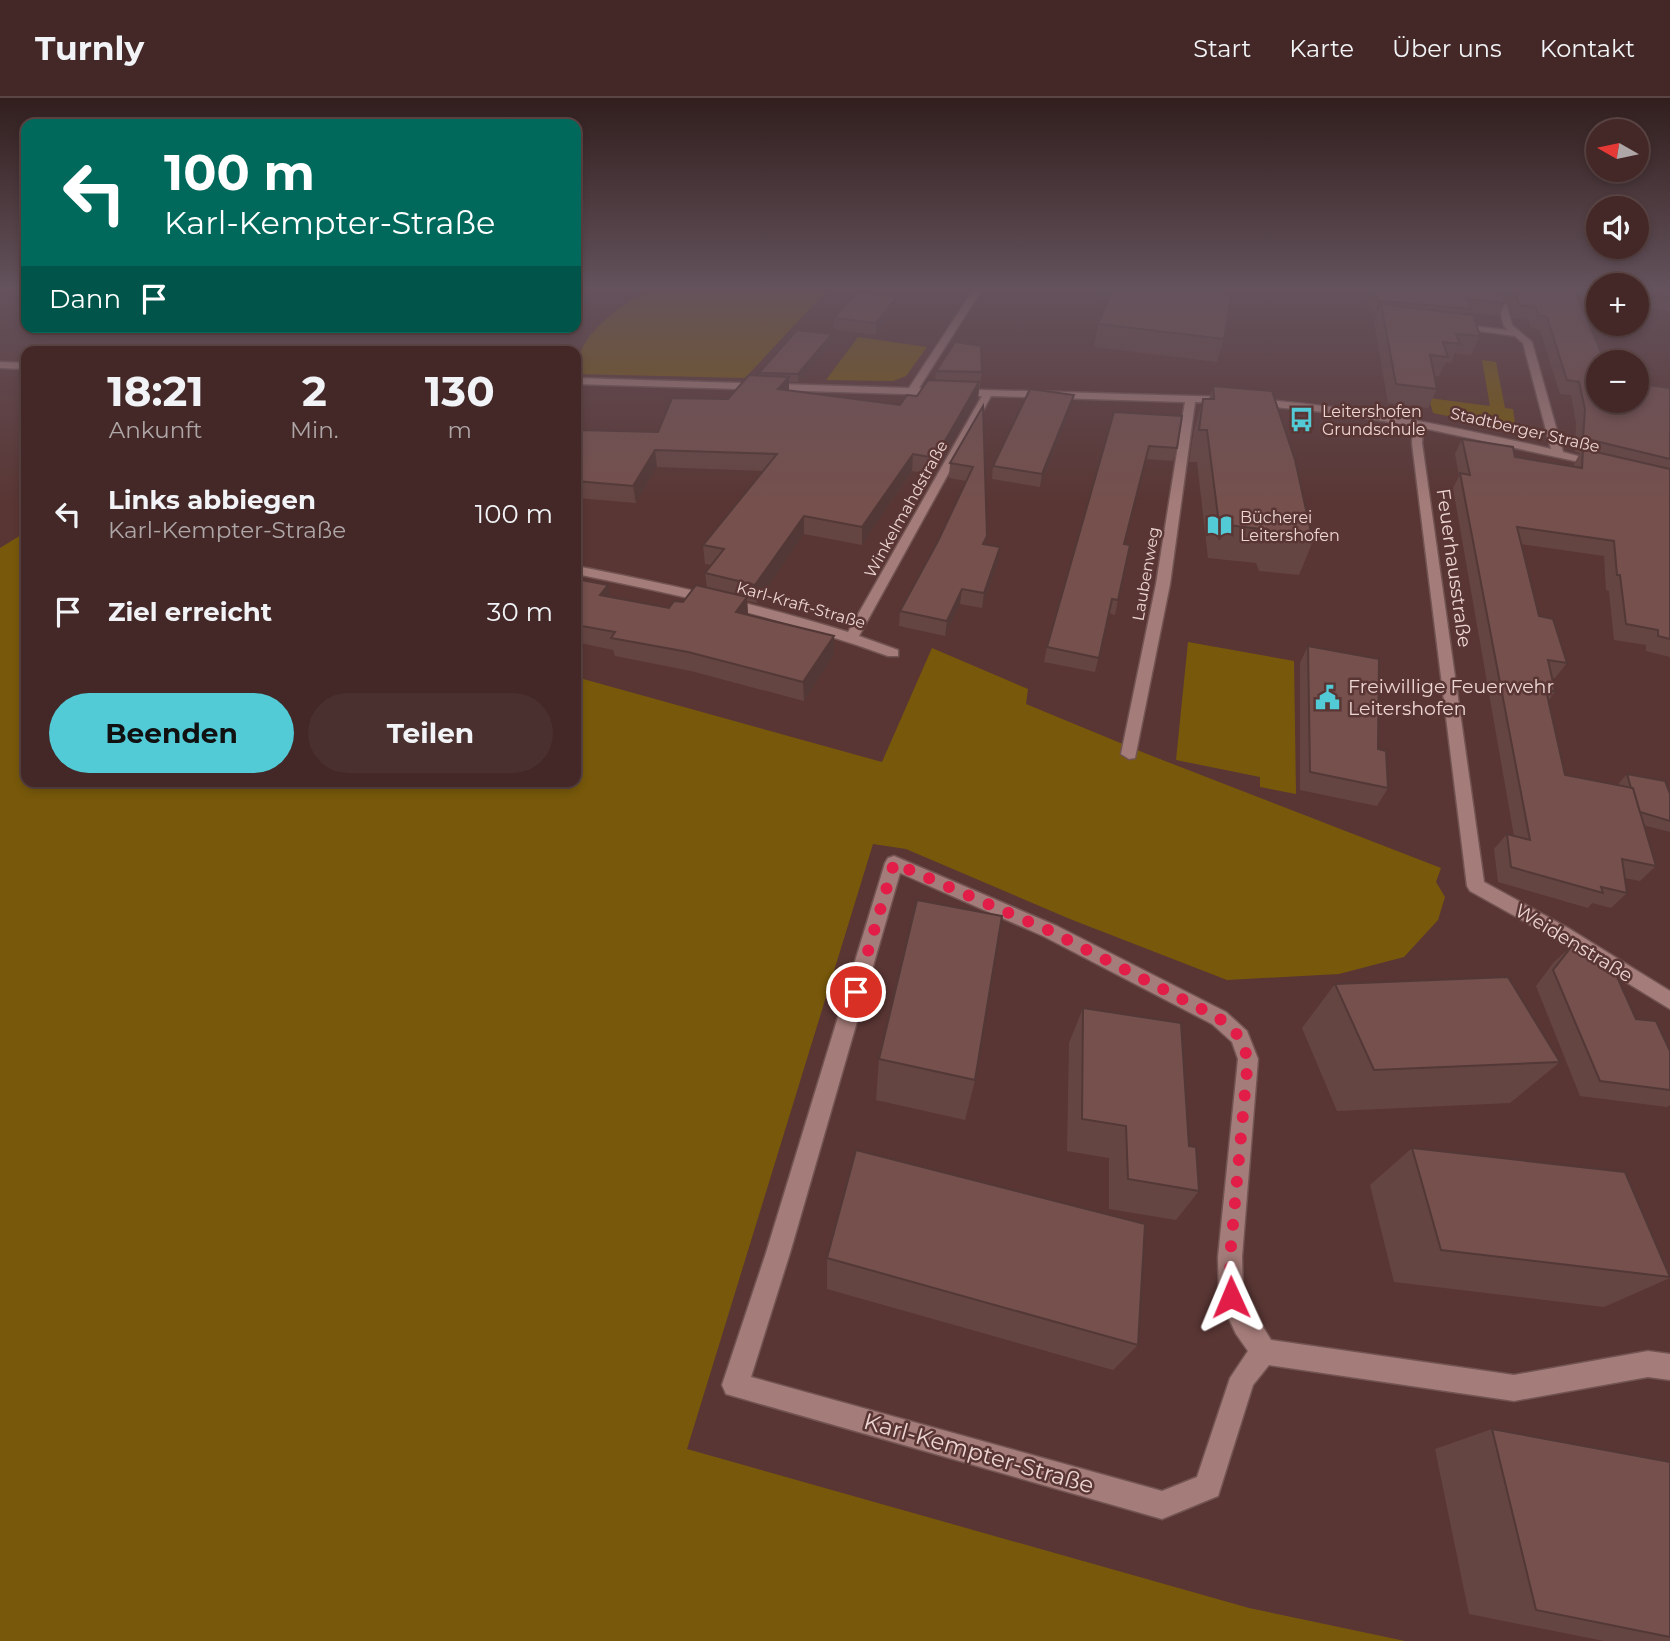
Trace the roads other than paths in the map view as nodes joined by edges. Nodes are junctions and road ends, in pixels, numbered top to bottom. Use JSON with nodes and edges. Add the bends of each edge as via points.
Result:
{"nodes":[{"id":1,"x":934,"y":358,"type":"edge"},
{"id":2,"x":1531,"y":358,"type":"edge"},
{"id":3,"x":0,"y":365,"type":"edge"},
{"id":4,"x":21,"y":366,"type":"edge"},
{"id":5,"x":581,"y":381,"type":"edge"},
{"id":6,"x":911,"y":393,"type":"junction"},
{"id":7,"x":987,"y":395,"type":"junction"},
{"id":8,"x":1189,"y":399,"type":"junction"},
{"id":9,"x":1324,"y":408,"type":"junction"},
{"id":10,"x":1235,"y":411,"type":"edge"},
{"id":11,"x":1248,"y":411,"type":"edge"},
{"id":12,"x":1418,"y":422,"type":"junction"},
{"id":13,"x":1558,"y":454,"type":"junction"},
{"id":14,"x":1607,"y":465,"type":"edge"},
{"id":15,"x":581,"y":571,"type":"edge"},
{"id":16,"x":852,"y":637,"type":"junction"},
{"id":17,"x":893,"y":653,"type":"dead end"},
{"id":18,"x":1129,"y":754,"type":"dead end"},
{"id":19,"x":1476,"y":886,"type":"joint"},
{"id":20,"x":1670,"y":1001,"type":"edge"},
{"id":21,"x":1264,"y":1352,"type":"junction"},
{"id":22,"x":1670,"y":1367,"type":"edge"}],
"edges":[{"from":1,"to":6,"type":"street"},
{"from":2,"to":13,"type":"street"},
{"from":3,"to":4,"type":"street"},
{"from":5,"to":6,"type":"street","name":"Stadtberger Straße"},
{"from":6,"to":7,"type":"street","name":"Stadtberger Straße"},
{"from":7,"to":8,"type":"street","name":"Stadtberger Straße"},
{"from":7,"to":16,"type":"street","name":"Winkelmahdstraße"},
{"from":8,"to":9,"type":"street","name":"Stadtberger Straße"},
{"from":8,"to":10,"type":"street"},
{"from":8,"to":18,"type":"street","name":"Laubenweg","via":[[1163,584]]},
{"from":9,"to":11,"type":"street"},
{"from":9,"to":12,"type":"street","name":"Stadtberger Straße"},
{"from":12,"to":13,"type":"street","name":"Stadtberger Straße"},
{"from":12,"to":19,"type":"street","name":"Feuerhausstraße"},
{"from":13,"to":14,"type":"street","name":"Stadtberger Straße"},
{"from":15,"to":16,"type":"street","name":"Karl-Kraft-Straße","via":[[677,590]]},
{"from":16,"to":17,"type":"street","name":"Karl-Kraft-Straße"},
{"from":19,"to":20,"type":"street","name":"Weidenstraße"},
{"from":21,"to":21,"type":"street","name":"Karl-Kempter-Straße","via":[[1231,1297],[1230,1257],[1248,1059],[1240,1037],[1219,1018],[1050,931],[894,863],[735,1385],[1162,1505],[1208,1486],[1243,1378]]},
{"from":21,"to":22,"type":"street","via":[[1514,1388],[1648,1364]]}]}
